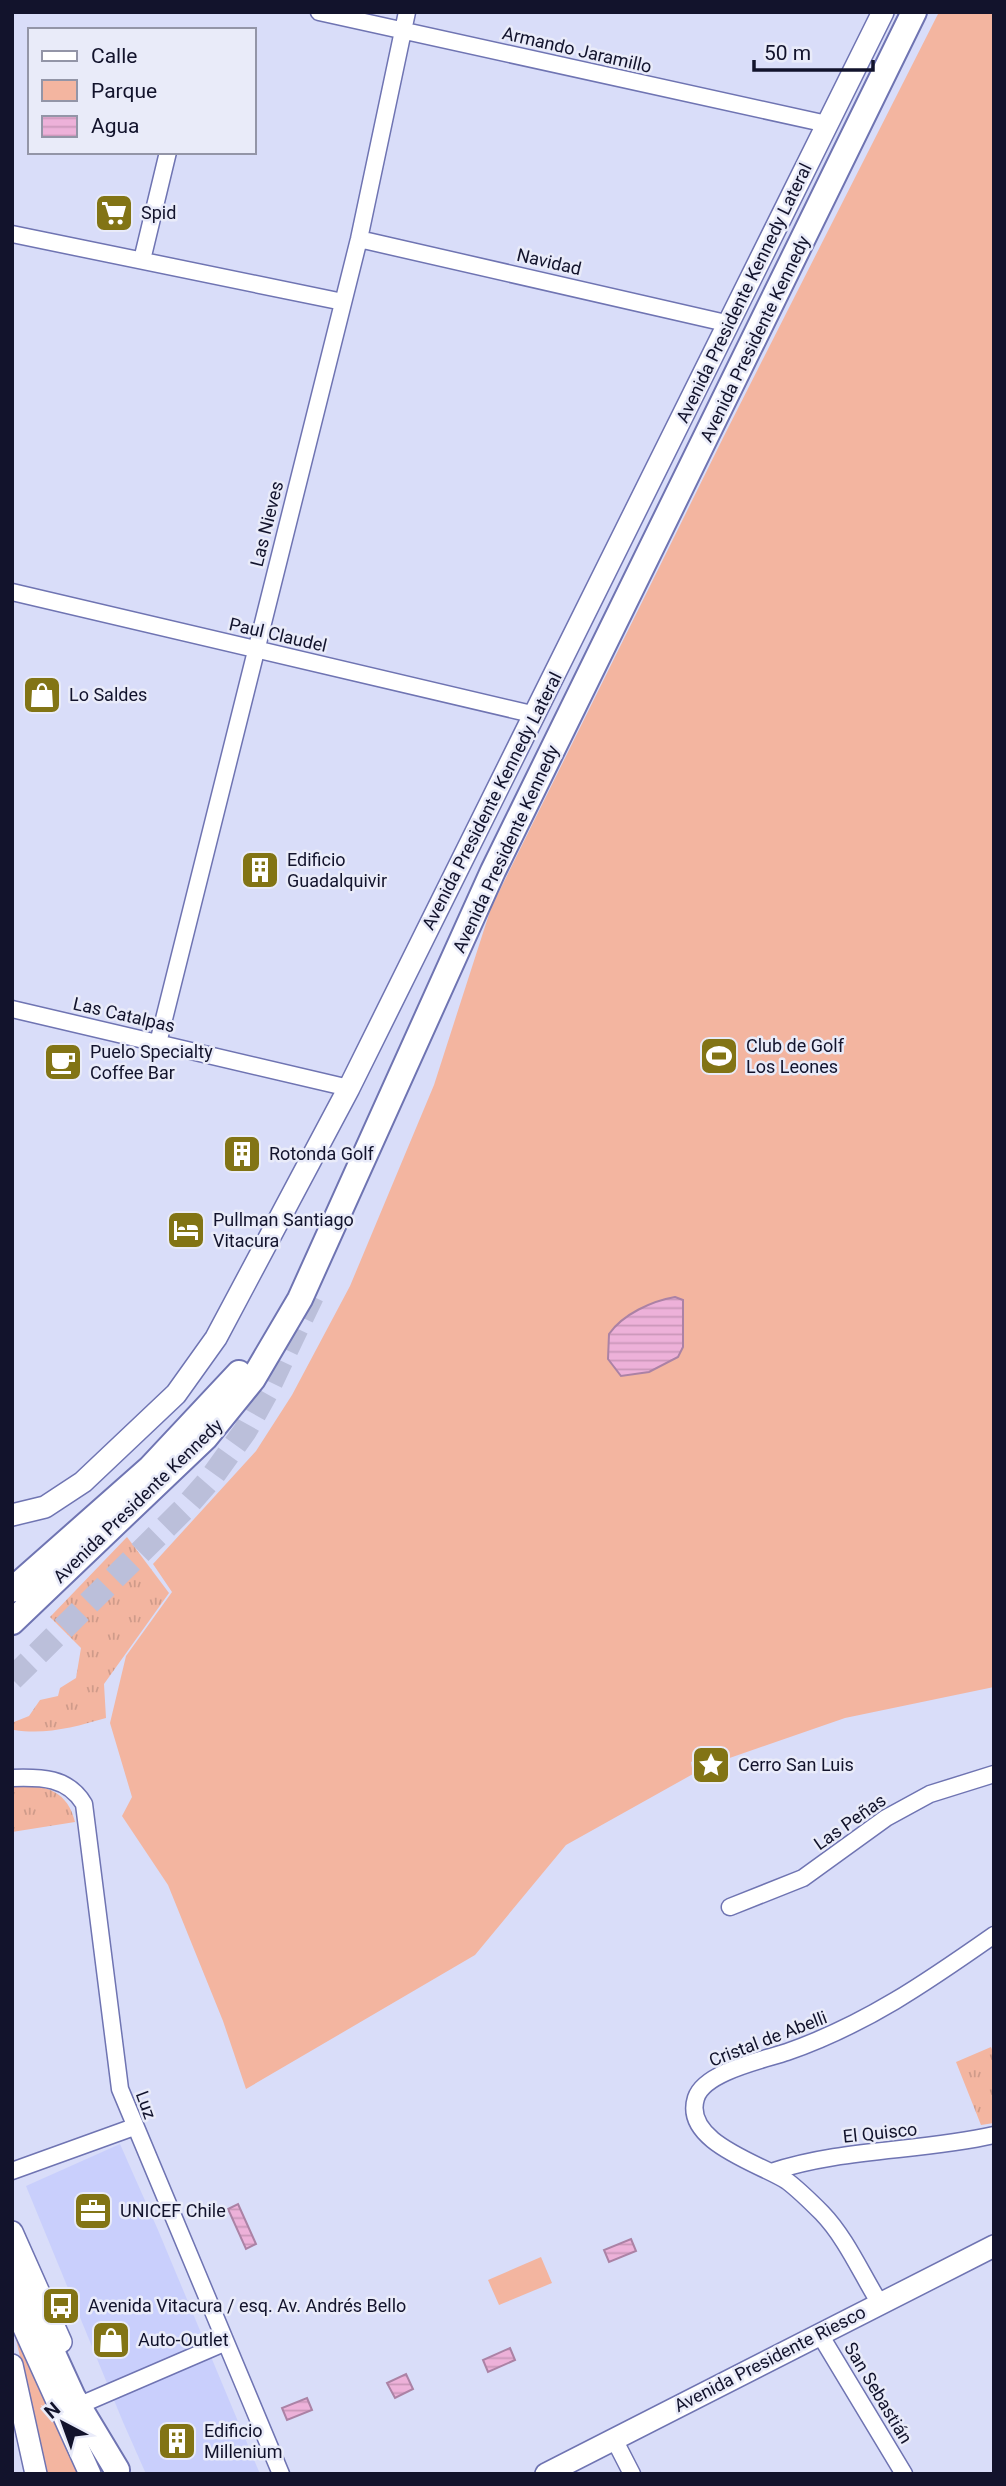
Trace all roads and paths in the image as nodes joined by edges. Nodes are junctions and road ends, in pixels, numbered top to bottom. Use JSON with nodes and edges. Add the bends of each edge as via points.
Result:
{"nodes":[{"id":1,"x":319,"y":12,"type":"edge"},
{"id":2,"x":407,"y":12,"type":"edge"},
{"id":3,"x":883,"y":12,"type":"edge"},
{"id":4,"x":914,"y":12,"type":"edge"},
{"id":5,"x":402,"y":31,"type":"junction"},
{"id":6,"x":827,"y":124,"type":"junction"},
{"id":7,"x":168,"y":154,"type":"edge"},
{"id":8,"x":12,"y":234,"type":"edge"},
{"id":9,"x":359,"y":239,"type":"junction"},
{"id":10,"x":142,"y":260,"type":"junction"},
{"id":11,"x":343,"y":302,"type":"junction"},
{"id":12,"x":730,"y":324,"type":"junction"},
{"id":13,"x":12,"y":592,"type":"edge"},
{"id":14,"x":255,"y":650,"type":"junction"},
{"id":15,"x":536,"y":715,"type":"junction"},
{"id":16,"x":12,"y":1009,"type":"edge"},
{"id":17,"x":159,"y":1043,"type":"junction"},
{"id":18,"x":349,"y":1088,"type":"junction"},
{"id":19,"x":314,"y":1271,"type":"junction"},
{"id":20,"x":13,"y":1515,"type":"edge"},
{"id":21,"x":12,"y":1590,"type":"edge"},
{"id":22,"x":12,"y":1622,"type":"edge"},
{"id":23,"x":994,"y":1774,"type":"edge"},
{"id":24,"x":12,"y":1778,"type":"edge"},
{"id":25,"x":730,"y":1907,"type":"dead end"},
{"id":26,"x":994,"y":1935,"type":"edge"},
{"id":27,"x":134,"y":2127,"type":"junction"},
{"id":28,"x":994,"y":2135,"type":"edge"},
{"id":29,"x":12,"y":2171,"type":"edge"},
{"id":30,"x":771,"y":2172,"type":"junction"},
{"id":31,"x":12,"y":2232,"type":"edge"},
{"id":32,"x":994,"y":2246,"type":"edge"},
{"id":33,"x":12,"y":2264,"type":"edge"},
{"id":34,"x":12,"y":2302,"type":"edge"},
{"id":35,"x":879,"y":2302,"type":"junction"},
{"id":36,"x":819,"y":2333,"type":"junction"},
{"id":37,"x":224,"y":2343,"type":"junction"},
{"id":38,"x":12,"y":2365,"type":"edge"},
{"id":39,"x":87,"y":2402,"type":"junction"},
{"id":40,"x":614,"y":2440,"type":"junction"},
{"id":41,"x":118,"y":2472,"type":"edge"},
{"id":42,"x":36,"y":2474,"type":"edge"},
{"id":43,"x":90,"y":2474,"type":"edge"},
{"id":44,"x":281,"y":2474,"type":"edge"},
{"id":45,"x":546,"y":2474,"type":"edge"},
{"id":46,"x":632,"y":2474,"type":"edge"},
{"id":47,"x":904,"y":2474,"type":"edge"}],
"edges":[{"from":1,"to":5,"type":"street","name":"Armando Jaramillo"},
{"from":2,"to":5,"type":"street","name":"Las Nieves"},
{"from":3,"to":6,"type":"main road","name":"Avenida Presidente Kennedy Lateral"},
{"from":4,"to":19,"type":"highway","name":"Avenida Presidente Kennedy","via":[[493,871]]},
{"from":5,"to":6,"type":"street","name":"Armando Jaramillo"},
{"from":5,"to":9,"type":"street","name":"Las Nieves"},
{"from":6,"to":12,"type":"main road","name":"Avenida Presidente Kennedy Lateral"},
{"from":7,"to":10,"type":"street"},
{"from":8,"to":10,"type":"street"},
{"from":9,"to":11,"type":"street","name":"Las Nieves"},
{"from":9,"to":12,"type":"street","name":"Navidad"},
{"from":10,"to":11,"type":"street"},
{"from":11,"to":14,"type":"street","name":"Las Nieves"},
{"from":12,"to":15,"type":"main road","name":"Avenida Presidente Kennedy Lateral"},
{"from":13,"to":14,"type":"street","name":"Paul Claudel"},
{"from":14,"to":15,"type":"street","name":"Paul Claudel"},
{"from":14,"to":17,"type":"street","name":"Las Nieves"},
{"from":15,"to":18,"type":"main road","name":"Avenida Presidente Kennedy Lateral"},
{"from":16,"to":17,"type":"street","name":"Las Catalpas"},
{"from":17,"to":18,"type":"street","name":"Las Catalpas"},
{"from":18,"to":20,"type":"main road","name":"Avenida Presidente Kennedy Lateral","via":[[228,1316],[192,1374],[153,1418],[77,1488],[45,1507]]},
{"from":19,"to":21,"type":"highway","via":[[262,1345],[212,1404],[150,1468]]},
{"from":19,"to":22,"type":"highway","name":"Avenida Presidente Kennedy","via":[[275,1343],[230,1409],[178,1466]]},
{"from":23,"to":25,"type":"street","name":"Las Peñas","via":[[930,1794],[886,1818],[803,1878]]},
{"from":24,"to":27,"type":"street","name":"Luz","via":[[60,1782],[84,1804],[118,2076]]},
{"from":26,"to":30,"type":"street","name":"Cristal de Abelli","via":[[880,2012],[831,2037],[713,2078],[699,2091],[695,2114],[708,2135],[735,2155]]},
{"from":27,"to":29,"type":"street"},
{"from":27,"to":37,"type":"street","name":"Luz"},
{"from":28,"to":30,"type":"street","name":"El Quisco","via":[[942,2146],[817,2159]]},
{"from":30,"to":35,"type":"street","name":"Cristal de Abelli","via":[[805,2196],[834,2226]]},
{"from":31,"to":39,"type":"main road"},
{"from":32,"to":35,"type":"main road","name":"Avenida Presidente Riesco"},
{"from":33,"to":41,"type":"highway","via":[[68,2388]]},
{"from":34,"to":43,"type":"main road"},
{"from":35,"to":36,"type":"main road","name":"Avenida Presidente Riesco"},
{"from":36,"to":40,"type":"main road","name":"Avenida Presidente Riesco"},
{"from":36,"to":47,"type":"street","name":"San Sebastián"},
{"from":37,"to":39,"type":"street"},
{"from":37,"to":44,"type":"street","name":"Luz"},
{"from":38,"to":42,"type":"main road"},
{"from":39,"to":41,"type":"main road"},
{"from":40,"to":45,"type":"main road","name":"Avenida Presidente Riesco"},
{"from":40,"to":46,"type":"street"}]}
